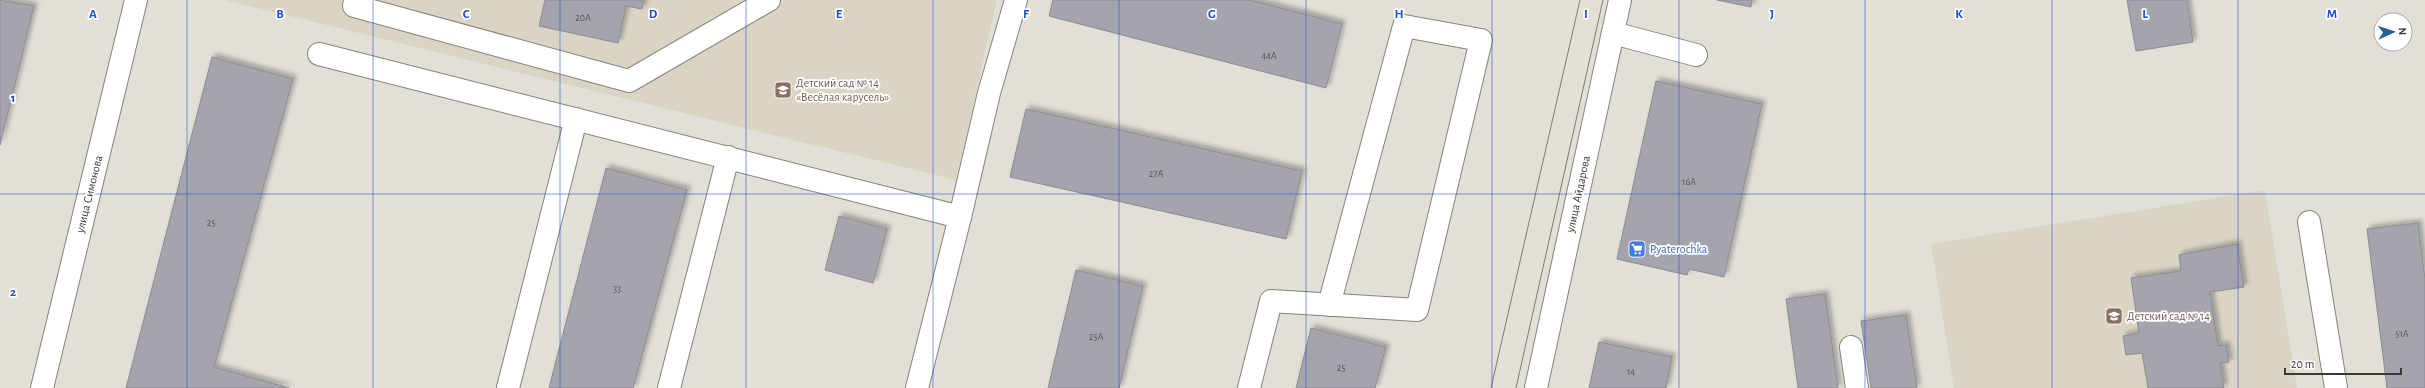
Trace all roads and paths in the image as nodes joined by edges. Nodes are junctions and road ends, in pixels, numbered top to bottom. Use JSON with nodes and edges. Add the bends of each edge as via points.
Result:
{"nodes":[{"id":1,"x":136,"y":0,"type":"edge"},
{"id":2,"x":355,"y":0,"type":"edge"},
{"id":3,"x":769,"y":0,"type":"edge"},
{"id":4,"x":1016,"y":0,"type":"edge"},
{"id":5,"x":1620,"y":0,"type":"edge"},
{"id":6,"x":1613,"y":33,"type":"junction"},
{"id":7,"x":319,"y":54,"type":"dead end"},
{"id":8,"x":1696,"y":55,"type":"dead end"},
{"id":9,"x":576,"y":119,"type":"junction"},
{"id":10,"x":728,"y":158,"type":"junction"},
{"id":11,"x":960,"y":217,"type":"junction"},
{"id":12,"x":2309,"y":222,"type":"dead end"},
{"id":13,"x":1329,"y":305,"type":"junction"},
{"id":14,"x":1851,"y":347,"type":"dead end"},
{"id":15,"x":42,"y":388,"type":"edge"},
{"id":16,"x":508,"y":388,"type":"edge"},
{"id":17,"x":669,"y":388,"type":"edge"},
{"id":18,"x":917,"y":388,"type":"edge"},
{"id":19,"x":1249,"y":388,"type":"edge"},
{"id":20,"x":1536,"y":388,"type":"edge"},
{"id":21,"x":1857,"y":388,"type":"edge"},
{"id":22,"x":2336,"y":388,"type":"edge"}],
"edges":[{"from":1,"to":15,"type":"street","name":"улица Симонова"},
{"from":2,"to":3,"type":"street","via":[[354,6],[629,81]]},
{"from":4,"to":11,"type":"street","via":[[989,93]]},
{"from":5,"to":6,"type":"street","name":"улица Айдарова"},
{"from":6,"to":8,"type":"street"},
{"from":6,"to":20,"type":"street","name":"улица Айдарова"},
{"from":7,"to":9,"type":"street"},
{"from":9,"to":10,"type":"street"},
{"from":9,"to":16,"type":"street"},
{"from":10,"to":11,"type":"street"},
{"from":10,"to":17,"type":"street"},
{"from":11,"to":18,"type":"street"},
{"from":12,"to":22,"type":"street"},
{"from":13,"to":13,"type":"street","via":[[1417,310],[1481,40],[1404,26]]},
{"from":13,"to":19,"type":"street","via":[[1271,301]]},
{"from":14,"to":21,"type":"street"}]}
